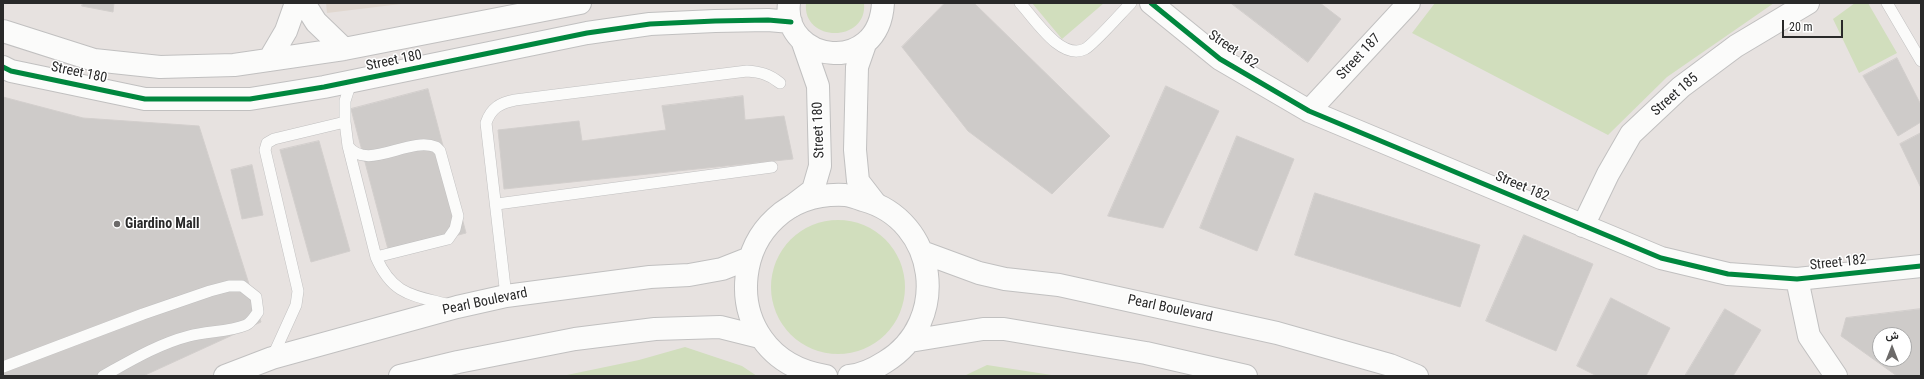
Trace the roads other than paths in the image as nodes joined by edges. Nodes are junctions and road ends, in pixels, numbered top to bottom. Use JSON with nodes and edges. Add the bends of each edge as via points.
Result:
{"nodes":[{"id":1,"x":296,"y":3,"type":"edge"},
{"id":2,"x":304,"y":3,"type":"edge"},
{"id":3,"x":883,"y":3,"type":"edge"},
{"id":4,"x":1020,"y":3,"type":"edge"},
{"id":5,"x":1131,"y":3,"type":"edge"},
{"id":6,"x":1151,"y":3,"type":"edge"},
{"id":7,"x":1409,"y":3,"type":"edge"},
{"id":8,"x":1808,"y":3,"type":"edge"},
{"id":9,"x":1887,"y":3,"type":"edge"},
{"id":10,"x":572,"y":4,"type":"edge"},
{"id":11,"x":794,"y":22,"type":"edge"},
{"id":12,"x":3,"y":31,"type":"edge"},
{"id":13,"x":865,"y":44,"type":"junction"},
{"id":14,"x":344,"y":49,"type":"junction"},
{"id":15,"x":269,"y":60,"type":"junction"},
{"id":16,"x":1921,"y":61,"type":"edge"},
{"id":17,"x":3,"y":67,"type":"edge"},
{"id":18,"x":351,"y":82,"type":"junction"},
{"id":19,"x":780,"y":83,"type":"dead end"},
{"id":20,"x":1309,"y":111,"type":"junction"},
{"id":21,"x":345,"y":122,"type":"junction"},
{"id":22,"x":348,"y":146,"type":"junction"},
{"id":23,"x":772,"y":167,"type":"dead end"},
{"id":24,"x":875,"y":203,"type":"junction"},
{"id":25,"x":496,"y":204,"type":"junction"},
{"id":26,"x":788,"y":209,"type":"junction"},
{"id":27,"x":1583,"y":226,"type":"junction"},
{"id":28,"x":922,"y":252,"type":"junction"},
{"id":29,"x":376,"y":257,"type":"junction"},
{"id":30,"x":750,"y":258,"type":"junction"},
{"id":31,"x":1921,"y":266,"type":"edge"},
{"id":32,"x":1797,"y":279,"type":"junction"},
{"id":33,"x":506,"y":296,"type":"junction"},
{"id":34,"x":456,"y":307,"type":"junction"},
{"id":35,"x":760,"y":337,"type":"junction"},
{"id":36,"x":910,"y":341,"type":"junction"},
{"id":37,"x":272,"y":358,"type":"junction"},
{"id":38,"x":3,"y":367,"type":"edge"},
{"id":39,"x":794,"y":371,"type":"edge"},
{"id":40,"x":874,"y":372,"type":"edge"},
{"id":41,"x":103,"y":376,"type":"edge"},
{"id":42,"x":225,"y":376,"type":"edge"},
{"id":43,"x":400,"y":376,"type":"edge"},
{"id":44,"x":826,"y":376,"type":"edge"},
{"id":45,"x":849,"y":376,"type":"edge"},
{"id":46,"x":1246,"y":376,"type":"edge"},
{"id":47,"x":1417,"y":376,"type":"edge"},
{"id":48,"x":1836,"y":376,"type":"edge"}],
"edges":[{"from":1,"to":15,"type":"street","via":[[286,30]]},
{"from":2,"to":14,"type":"street","via":[[316,22]]},
{"from":3,"to":13,"type":"street","via":[[882,17],[876,32]]},
{"from":4,"to":5,"type":"lane","via":[[1058,45],[1072,52],[1086,48]]},
{"from":6,"to":20,"type":"street","name":"Street 182","via":[[1220,59]]},
{"from":7,"to":20,"type":"street","name":"Street 187"},
{"from":8,"to":27,"type":"street","name":"Street 185","via":[[1736,46],[1681,87],[1632,134],[1608,174]]},
{"from":9,"to":16,"type":"lane"},
{"from":10,"to":14,"type":"street","name":"Street 180"},
{"from":11,"to":13,"type":"street","via":[[813,48],[825,52],[838,54]]},
{"from":11,"to":18,"type":"street","name":"Street 180","via":[[768,20],[650,24],[595,32]]},
{"from":11,"to":26,"type":"street","name":"Street 180","via":[[818,86],[820,166],[813,190]]},
{"from":12,"to":15,"type":"street","name":"Street 180","via":[[94,60],[160,67],[234,65]]},
{"from":13,"to":24,"type":"street","via":[[857,67],[854,150],[858,181]]},
{"from":14,"to":15,"type":"street","name":"Street 180"},
{"from":17,"to":18,"type":"street","name":"Street 180","via":[[145,99],[250,99]]},
{"from":18,"to":21,"type":"lane","via":[[345,101]]},
{"from":19,"to":25,"type":"lane","via":[[771,76],[747,71],[499,104],[488,116],[486,123]]},
{"from":20,"to":27,"type":"street","name":"Street 182"},
{"from":21,"to":22,"type":"lane"},
{"from":21,"to":37,"type":"lane","via":[[274,138],[267,143],[265,150],[298,291],[296,305]]},
{"from":22,"to":29,"type":"lane"},
{"from":22,"to":29,"type":"lane","via":[[359,156],[419,144],[436,147],[440,151],[458,216],[455,229],[448,239]]},
{"from":23,"to":25,"type":"lane"},
{"from":24,"to":26,"type":"street","via":[[846,195],[816,197]]},
{"from":24,"to":28,"type":"street","via":[[895,215],[906,226]]},
{"from":25,"to":33,"type":"lane"},
{"from":26,"to":30,"type":"street","via":[[772,222],[759,238]]},
{"from":27,"to":32,"type":"street","name":"Street 182","via":[[1661,258],[1728,274]]},
{"from":28,"to":36,"type":"street","via":[[928,275],[928,298],[922,320]]},
{"from":28,"to":47,"type":"street","name":"Pearl Boulevard","via":[[979,273],[1005,279],[1059,286],[1277,333],[1390,365]]},
{"from":29,"to":34,"type":"lane","via":[[382,271],[404,292]]},
{"from":30,"to":33,"type":"street","name":"Pearl Boulevard","via":[[722,268],[689,275],[650,277]]},
{"from":30,"to":35,"type":"street","via":[[745,278],[746,298],[751,318]]},
{"from":31,"to":32,"type":"street","name":"Street 182"},
{"from":32,"to":48,"type":"street","via":[[1809,336]]},
{"from":33,"to":34,"type":"street","name":"Pearl Boulevard"},
{"from":34,"to":37,"type":"street","name":"Pearl Boulevard"},
{"from":35,"to":39,"type":"street"},
{"from":35,"to":43,"type":"street","via":[[720,327],[655,330],[575,339]]},
{"from":36,"to":40,"type":"street"},
{"from":36,"to":46,"type":"street","via":[[983,329],[1010,330],[1146,353]]},
{"from":37,"to":42,"type":"street","name":"Pearl Boulevard"},
{"from":38,"to":41,"type":"lane","via":[[210,291],[229,286],[242,286],[256,297],[258,312],[248,324],[231,330],[213,330],[187,337],[145,353]]},
{"from":39,"to":44,"type":"street"},
{"from":40,"to":45,"type":"street"}]}
